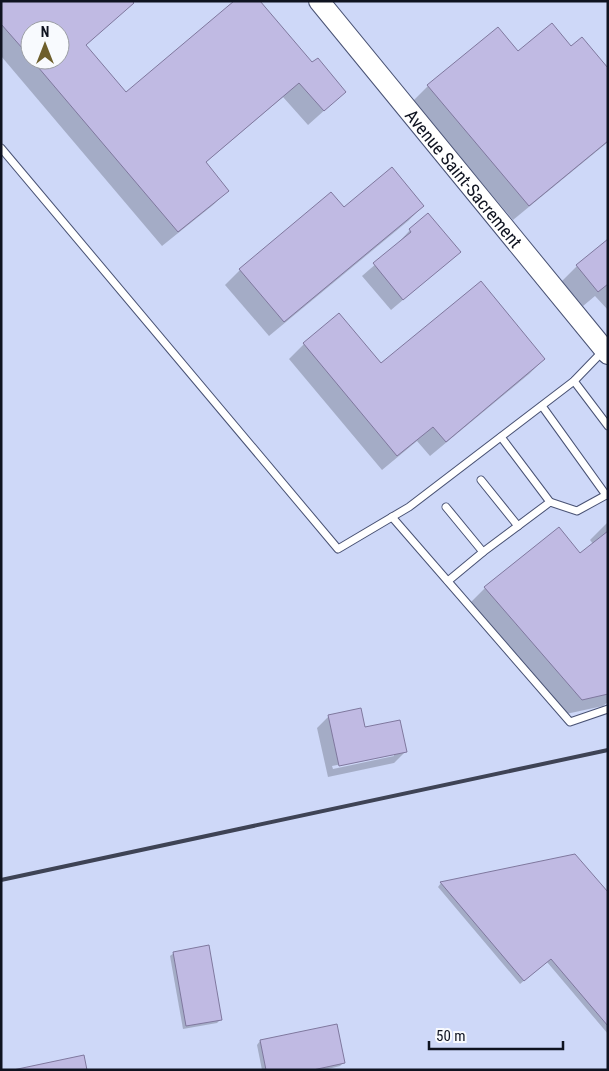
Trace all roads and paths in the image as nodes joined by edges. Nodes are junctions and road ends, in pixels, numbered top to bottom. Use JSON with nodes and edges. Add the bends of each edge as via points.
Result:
{"nodes":[{"id":1,"x":319,"y":1,"type":"edge"},
{"id":2,"x":1,"y":148,"type":"edge"},
{"id":3,"x":606,"y":352,"type":"edge"},
{"id":4,"x":574,"y":381,"type":"junction"},
{"id":5,"x":542,"y":406,"type":"junction"},
{"id":6,"x":608,"y":426,"type":"edge"},
{"id":7,"x":501,"y":436,"type":"junction"},
{"id":8,"x":481,"y":480,"type":"dead end"},
{"id":9,"x":607,"y":495,"type":"edge"},
{"id":10,"x":550,"y":502,"type":"junction"},
{"id":11,"x":446,"y":507,"type":"dead end"},
{"id":12,"x":392,"y":517,"type":"junction"},
{"id":13,"x":518,"y":526,"type":"junction"},
{"id":14,"x":483,"y":552,"type":"junction"},
{"id":15,"x":448,"y":582,"type":"junction"},
{"id":16,"x":608,"y":709,"type":"edge"}],
"edges":[{"from":1,"to":3,"type":"main road","name":"Avenue Saint-Sacrement"},
{"from":2,"to":12,"type":"lane","via":[[338,548]]},
{"from":3,"to":4,"type":"lane"},
{"from":4,"to":5,"type":"lane"},
{"from":4,"to":6,"type":"lane"},
{"from":5,"to":7,"type":"lane"},
{"from":5,"to":9,"type":"lane"},
{"from":7,"to":10,"type":"lane"},
{"from":7,"to":12,"type":"lane"},
{"from":8,"to":13,"type":"lane"},
{"from":9,"to":10,"type":"lane","via":[[577,511]]},
{"from":10,"to":13,"type":"lane"},
{"from":11,"to":14,"type":"lane"},
{"from":12,"to":15,"type":"lane"},
{"from":13,"to":14,"type":"lane"},
{"from":14,"to":15,"type":"lane"},
{"from":15,"to":16,"type":"lane","via":[[570,722]]}]}
